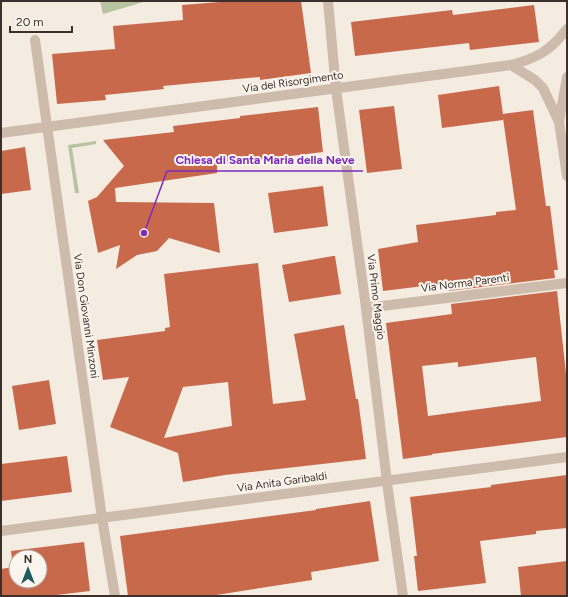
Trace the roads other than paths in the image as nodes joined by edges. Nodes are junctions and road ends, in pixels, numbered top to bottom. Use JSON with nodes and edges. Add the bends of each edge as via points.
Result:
{"nodes":[{"id":1,"x":328,"y":1,"type":"edge"},
{"id":2,"x":567,"y":29,"type":"edge"},
{"id":3,"x":35,"y":40,"type":"dead end"},
{"id":4,"x":511,"y":66,"type":"junction"},
{"id":5,"x":567,"y":77,"type":"edge"},
{"id":6,"x":336,"y":89,"type":"junction"},
{"id":7,"x":559,"y":122,"type":"junction"},
{"id":8,"x":47,"y":127,"type":"junction"},
{"id":9,"x":1,"y":133,"type":"edge"},
{"id":10,"x":567,"y":176,"type":"edge"},
{"id":11,"x":567,"y":283,"type":"edge"},
{"id":12,"x":366,"y":308,"type":"junction"},
{"id":13,"x":567,"y":457,"type":"edge"},
{"id":14,"x":386,"y":480,"type":"junction"},
{"id":15,"x":102,"y":518,"type":"junction"},
{"id":16,"x":1,"y":530,"type":"edge"},
{"id":17,"x":115,"y":596,"type":"edge"},
{"id":18,"x":403,"y":596,"type":"edge"}],
"edges":[{"from":1,"to":6,"type":"street","name":"Via Primo Maggio"},
{"from":2,"to":4,"type":"street","name":"Via del Risorgimento","via":[[547,50],[531,60]]},
{"from":3,"to":8,"type":"street","name":"Via Don Giovanni Minzoni"},
{"from":4,"to":6,"type":"street","name":"Via del Risorgimento"},
{"from":4,"to":7,"type":"street","via":[[535,80],[543,88]]},
{"from":5,"to":7,"type":"street"},
{"from":6,"to":8,"type":"street","name":"Via del Risorgimento"},
{"from":6,"to":12,"type":"street","name":"Via Primo Maggio"},
{"from":7,"to":10,"type":"street"},
{"from":8,"to":9,"type":"street","name":"Via del Risorgimento"},
{"from":8,"to":15,"type":"street","name":"Via Don Giovanni Minzoni"},
{"from":11,"to":12,"type":"street","name":"Via Norma Parenti"},
{"from":12,"to":14,"type":"street","name":"Via Primo Maggio"},
{"from":13,"to":14,"type":"street","name":"Via Anita Garibaldi"},
{"from":14,"to":15,"type":"street","name":"Via Anita Garibaldi"},
{"from":14,"to":18,"type":"street","name":"Via Primo Maggio"},
{"from":15,"to":16,"type":"street","name":"Via Anita Garibaldi"},
{"from":15,"to":17,"type":"street","name":"Via Don Giovanni Minzoni"}]}
